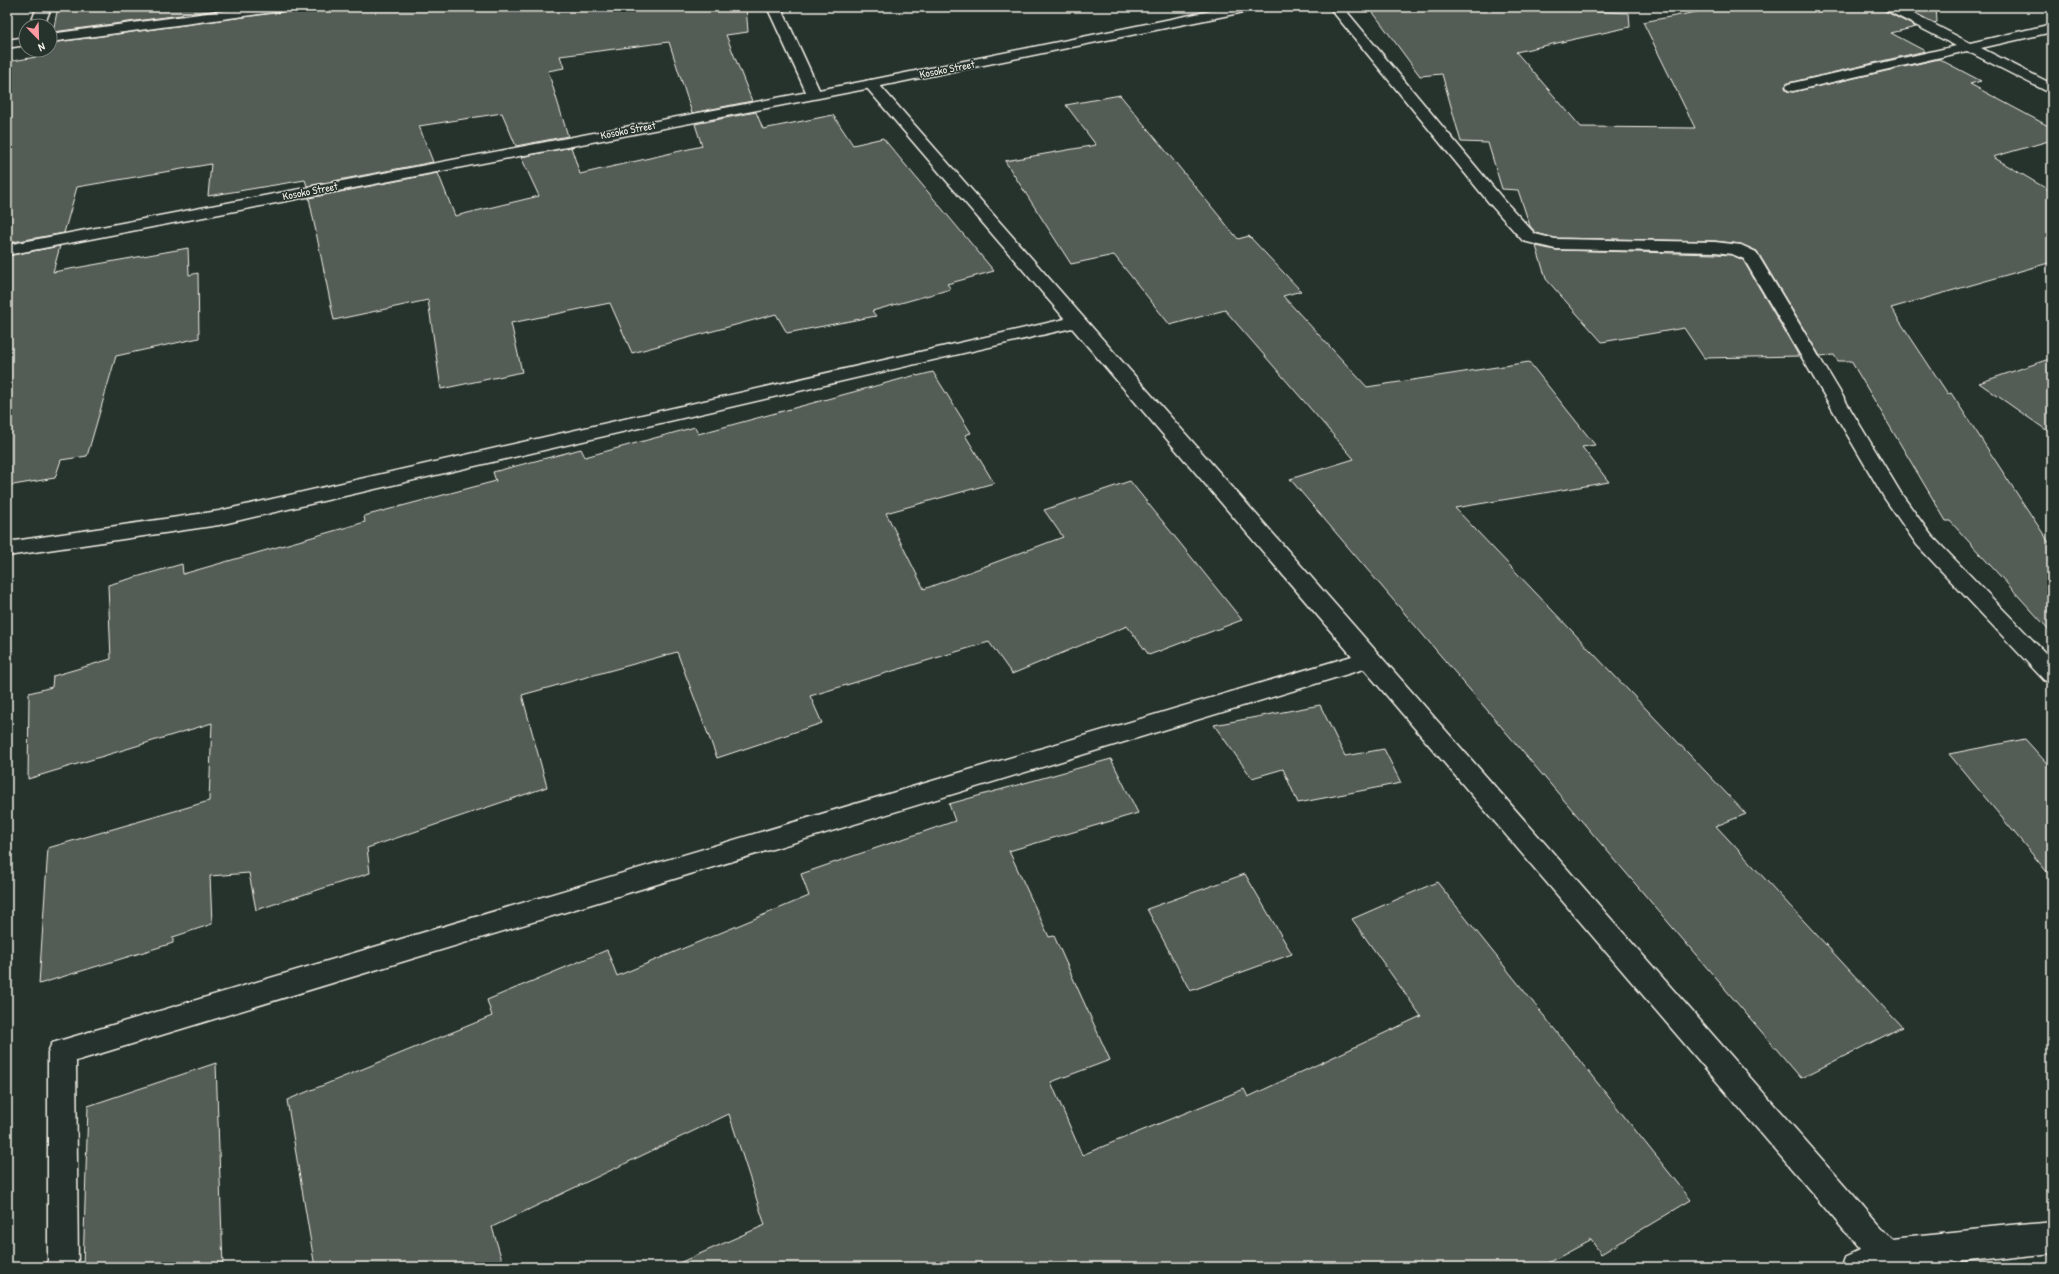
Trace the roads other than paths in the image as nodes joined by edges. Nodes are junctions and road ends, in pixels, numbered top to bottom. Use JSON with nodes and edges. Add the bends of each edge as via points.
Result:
{"nodes":[{"id":1,"x":44,"y":7,"type":"edge"},
{"id":2,"x":281,"y":7,"type":"edge"},
{"id":3,"x":774,"y":7,"type":"edge"},
{"id":4,"x":1249,"y":7,"type":"edge"},
{"id":5,"x":1336,"y":7,"type":"edge"},
{"id":6,"x":1890,"y":7,"type":"edge"},
{"id":7,"x":40,"y":18,"type":"edge"},
{"id":8,"x":2052,"y":28,"type":"edge"},
{"id":9,"x":58,"y":37,"type":"edge"},
{"id":10,"x":18,"y":42,"type":"edge"},
{"id":11,"x":7,"y":44,"type":"edge"},
{"id":12,"x":1970,"y":47,"type":"junction"},
{"id":13,"x":871,"y":84,"type":"junction"},
{"id":14,"x":1793,"y":86,"type":"dead end"},
{"id":15,"x":2052,"y":90,"type":"edge"},
{"id":16,"x":814,"y":94,"type":"junction"},
{"id":17,"x":7,"y":250,"type":"edge"},
{"id":18,"x":1075,"y":322,"type":"junction"},
{"id":19,"x":7,"y":549,"type":"edge"},
{"id":20,"x":1369,"y":659,"type":"junction"},
{"id":21,"x":2052,"y":674,"type":"edge"},
{"id":22,"x":2052,"y":1237,"type":"edge"},
{"id":23,"x":1890,"y":1260,"type":"edge"},
{"id":24,"x":63,"y":1267,"type":"edge"},
{"id":25,"x":1856,"y":1267,"type":"edge"}],
"edges":[{"from":1,"to":7,"type":"street"},
{"from":2,"to":9,"type":"street"},
{"from":3,"to":16,"type":"street"},
{"from":4,"to":13,"type":"street","name":"Kosoko Street"},
{"from":5,"to":21,"type":"street","via":[[1529,238],[1556,244],[1715,247],[1735,249],[1750,256],[1895,500],[1924,540]]},
{"from":6,"to":12,"type":"street"},
{"from":8,"to":12,"type":"street"},
{"from":10,"to":11,"type":"street"},
{"from":12,"to":14,"type":"street"},
{"from":12,"to":15,"type":"street"},
{"from":13,"to":16,"type":"street","name":"Kosoko Street"},
{"from":13,"to":18,"type":"street"},
{"from":16,"to":17,"type":"street","name":"Kosoko Street"},
{"from":18,"to":19,"type":"street","via":[[219,518]]},
{"from":18,"to":20,"type":"street"},
{"from":20,"to":23,"type":"street"},
{"from":20,"to":24,"type":"street","via":[[62,1052]]},
{"from":22,"to":23,"type":"street"},
{"from":23,"to":25,"type":"street"}]}
